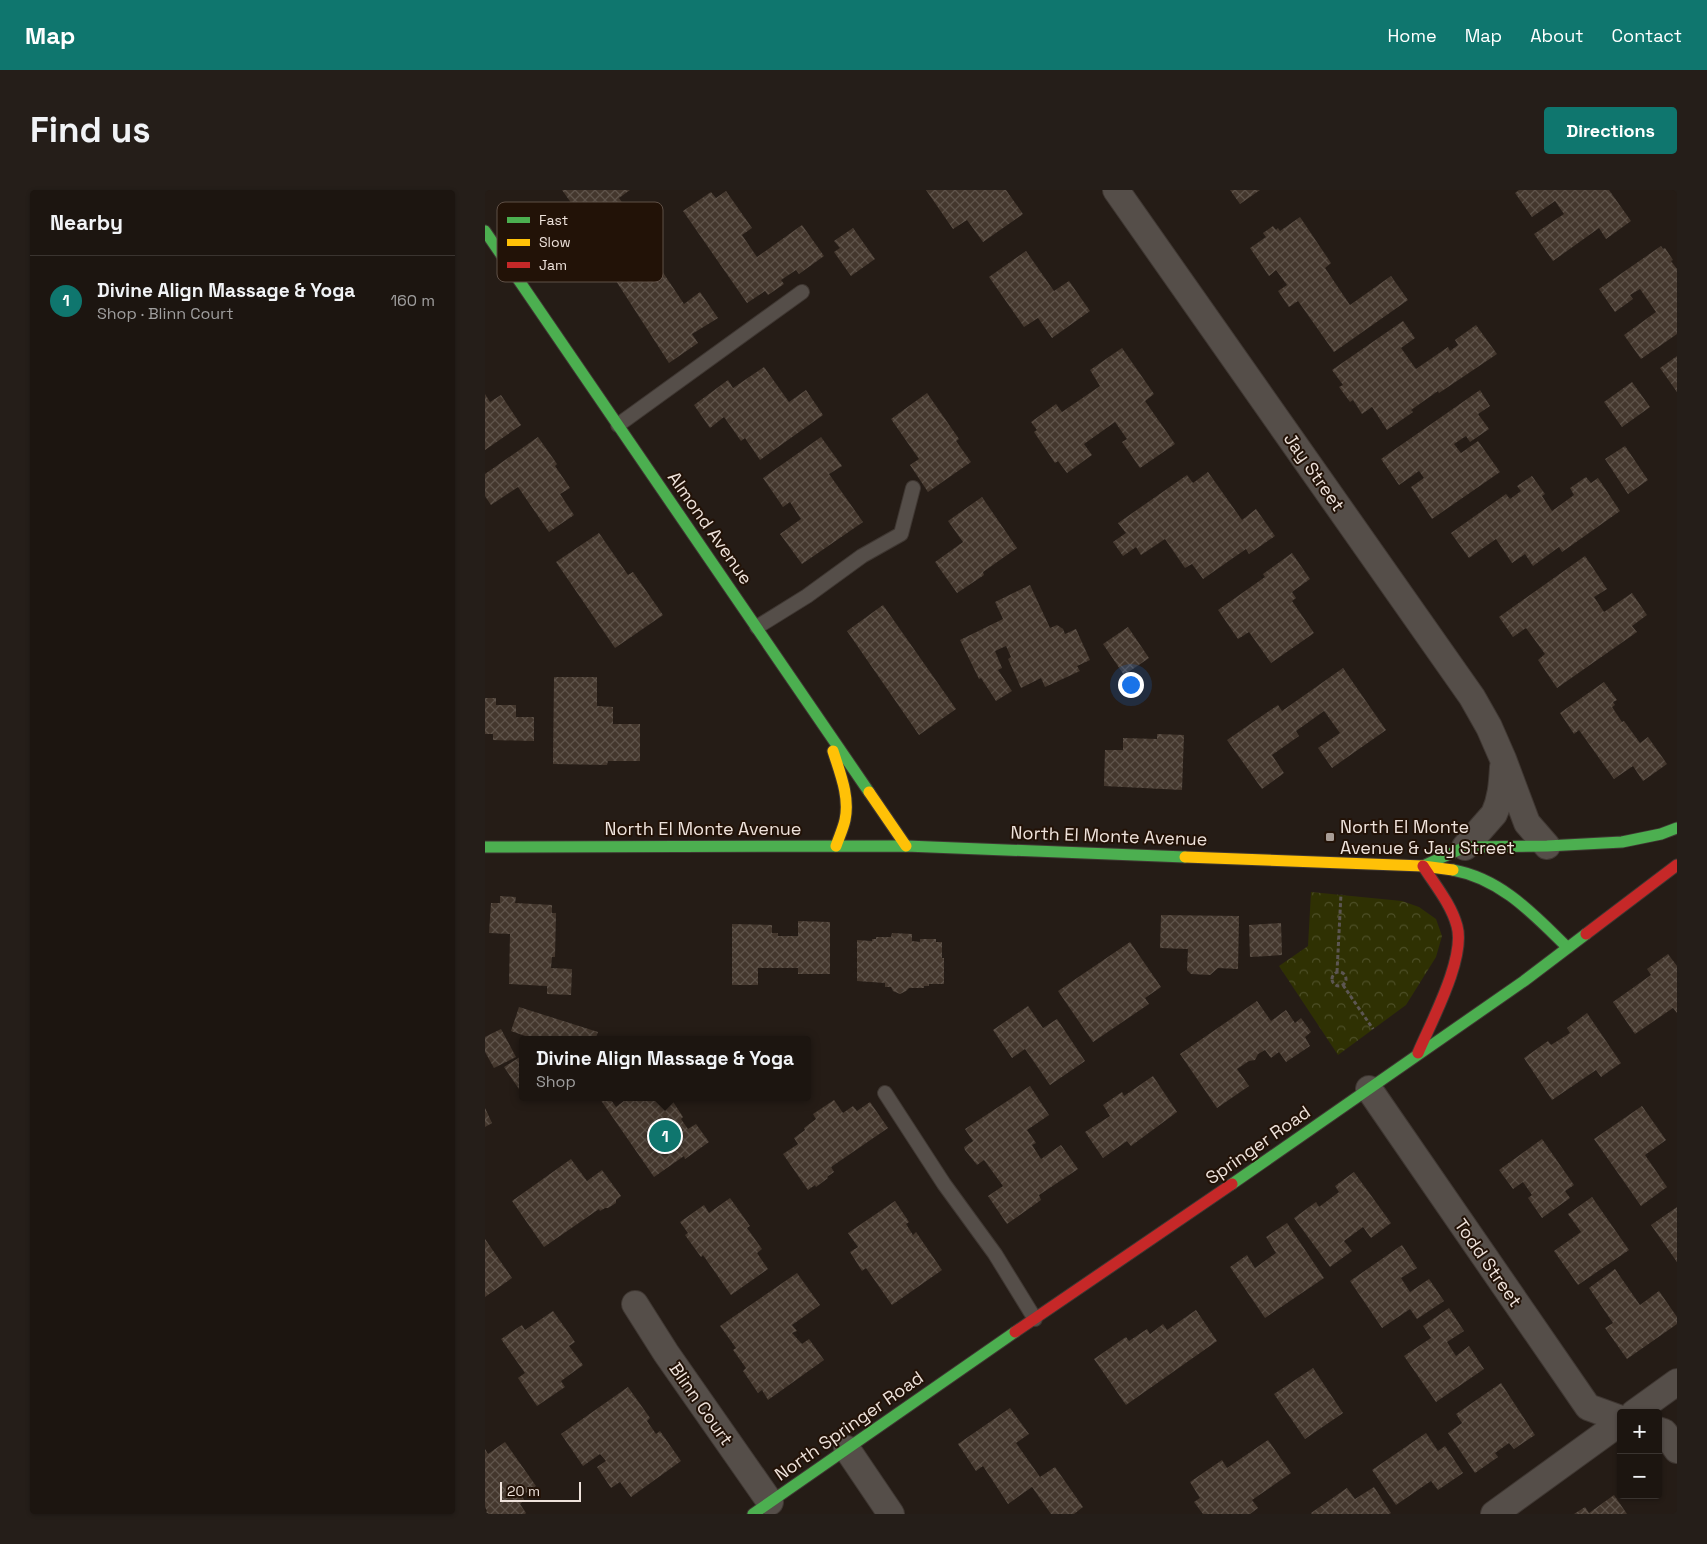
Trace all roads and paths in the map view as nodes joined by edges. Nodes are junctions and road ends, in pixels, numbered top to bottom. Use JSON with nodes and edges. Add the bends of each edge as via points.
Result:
{"nodes":[{"id":1,"x":1116,"y":190,"type":"edge"},
{"id":2,"x":485,"y":231,"type":"edge"},
{"id":3,"x":497,"y":249,"type":"edge"},
{"id":4,"x":520,"y":282,"type":"edge"},
{"id":5,"x":802,"y":292,"type":"dead end"},
{"id":6,"x":618,"y":425,"type":"junction"},
{"id":7,"x":913,"y":488,"type":"dead end"},
{"id":8,"x":757,"y":627,"type":"junction"},
{"id":9,"x":824,"y":726,"type":"junction"},
{"id":10,"x":1503,"y":759,"type":"junction"},
{"id":11,"x":1677,"y":828,"type":"edge"},
{"id":12,"x":836,"y":846,"type":"junction"},
{"id":13,"x":906,"y":846,"type":"junction"},
{"id":14,"x":1547,"y":846,"type":"junction"},
{"id":15,"x":485,"y":847,"type":"edge"},
{"id":16,"x":1465,"y":847,"type":"junction"},
{"id":17,"x":1677,"y":865,"type":"edge"},
{"id":18,"x":1423,"y":866,"type":"junction"},
{"id":19,"x":1341,"y":894,"type":"dead end"},
{"id":20,"x":1568,"y":948,"type":"junction"},
{"id":21,"x":1337,"y":972,"type":"junction"},
{"id":22,"x":1343,"y":986,"type":"junction"},
{"id":23,"x":1373,"y":1029,"type":"dead end"},
{"id":24,"x":1418,"y":1053,"type":"junction"},
{"id":25,"x":1369,"y":1089,"type":"junction"},
{"id":26,"x":885,"y":1093,"type":"dead end"},
{"id":27,"x":635,"y":1304,"type":"dead end"},
{"id":28,"x":1035,"y":1320,"type":"junction"},
{"id":29,"x":965,"y":1367,"type":"joint"},
{"id":30,"x":1677,"y":1382,"type":"edge"},
{"id":31,"x":1640,"y":1409,"type":"edge"},
{"id":32,"x":1617,"y":1418,"type":"edge"},
{"id":33,"x":1617,"y":1423,"type":"edge"},
{"id":34,"x":1662,"y":1431,"type":"edge"},
{"id":35,"x":847,"y":1449,"type":"junction"},
{"id":36,"x":1677,"y":1450,"type":"edge"},
{"id":37,"x":761,"y":1508,"type":"edge"},
{"id":38,"x":891,"y":1514,"type":"edge"},
{"id":39,"x":1493,"y":1514,"type":"edge"}],
"edges":[{"from":1,"to":10,"type":"street","name":"Jay Street","via":[[1472,697]]},
{"from":2,"to":3,"type":"street","name":"Almond Avenue"},
{"from":4,"to":6,"type":"street","name":"Almond Avenue"},
{"from":5,"to":6,"type":"lane"},
{"from":6,"to":8,"type":"street","name":"Almond Avenue"},
{"from":7,"to":8,"type":"lane","via":[[901,534],[862,556]]},
{"from":8,"to":9,"type":"street","name":"Almond Avenue"},
{"from":9,"to":12,"type":"street","via":[[838,766],[846,804],[846,816]]},
{"from":9,"to":13,"type":"street","name":"Almond Avenue"},
{"from":10,"to":14,"type":"street","name":"Jay Street","via":[[1527,823]]},
{"from":10,"to":16,"type":"street","name":"Jay Street","via":[[1502,790],[1497,808]]},
{"from":11,"to":14,"type":"street","via":[[1623,842]]},
{"from":12,"to":13,"type":"street","name":"North El Monte Avenue"},
{"from":12,"to":15,"type":"street","name":"North El Monte Avenue"},
{"from":13,"to":18,"type":"street","name":"North El Monte Avenue"},
{"from":14,"to":16,"type":"street"},
{"from":16,"to":18,"type":"street"},
{"from":17,"to":20,"type":"street"},
{"from":18,"to":20,"type":"street","name":"North El Monte Avenue","via":[[1455,870],[1479,877],[1502,889]]},
{"from":18,"to":24,"type":"street","via":[[1449,909],[1459,939],[1452,970]]},
{"from":19,"to":21,"type":"path"},
{"from":20,"to":24,"type":"street","name":"Springer Road"},
{"from":21,"to":22,"type":"path","via":[[1347,977]]},
{"from":21,"to":22,"type":"path","via":[[1333,975],[1333,982],[1336,986]]},
{"from":22,"to":23,"type":"path"},
{"from":24,"to":25,"type":"street","name":"Springer Road"},
{"from":25,"to":28,"type":"street","name":"Springer Road"},
{"from":25,"to":32,"type":"street","name":"Todd Street","via":[[1588,1407]]},
{"from":26,"to":28,"type":"lane","via":[[944,1184],[995,1254]]},
{"from":27,"to":37,"type":"street","name":"Blinn Court"},
{"from":28,"to":29,"type":"street","name":"Springer Road"},
{"from":29,"to":35,"type":"street","name":"North Springer Road"},
{"from":30,"to":31,"type":"street"},
{"from":33,"to":39,"type":"street"},
{"from":34,"to":36,"type":"street"},
{"from":35,"to":37,"type":"street","name":"North Springer Road"},
{"from":35,"to":38,"type":"street"}]}
